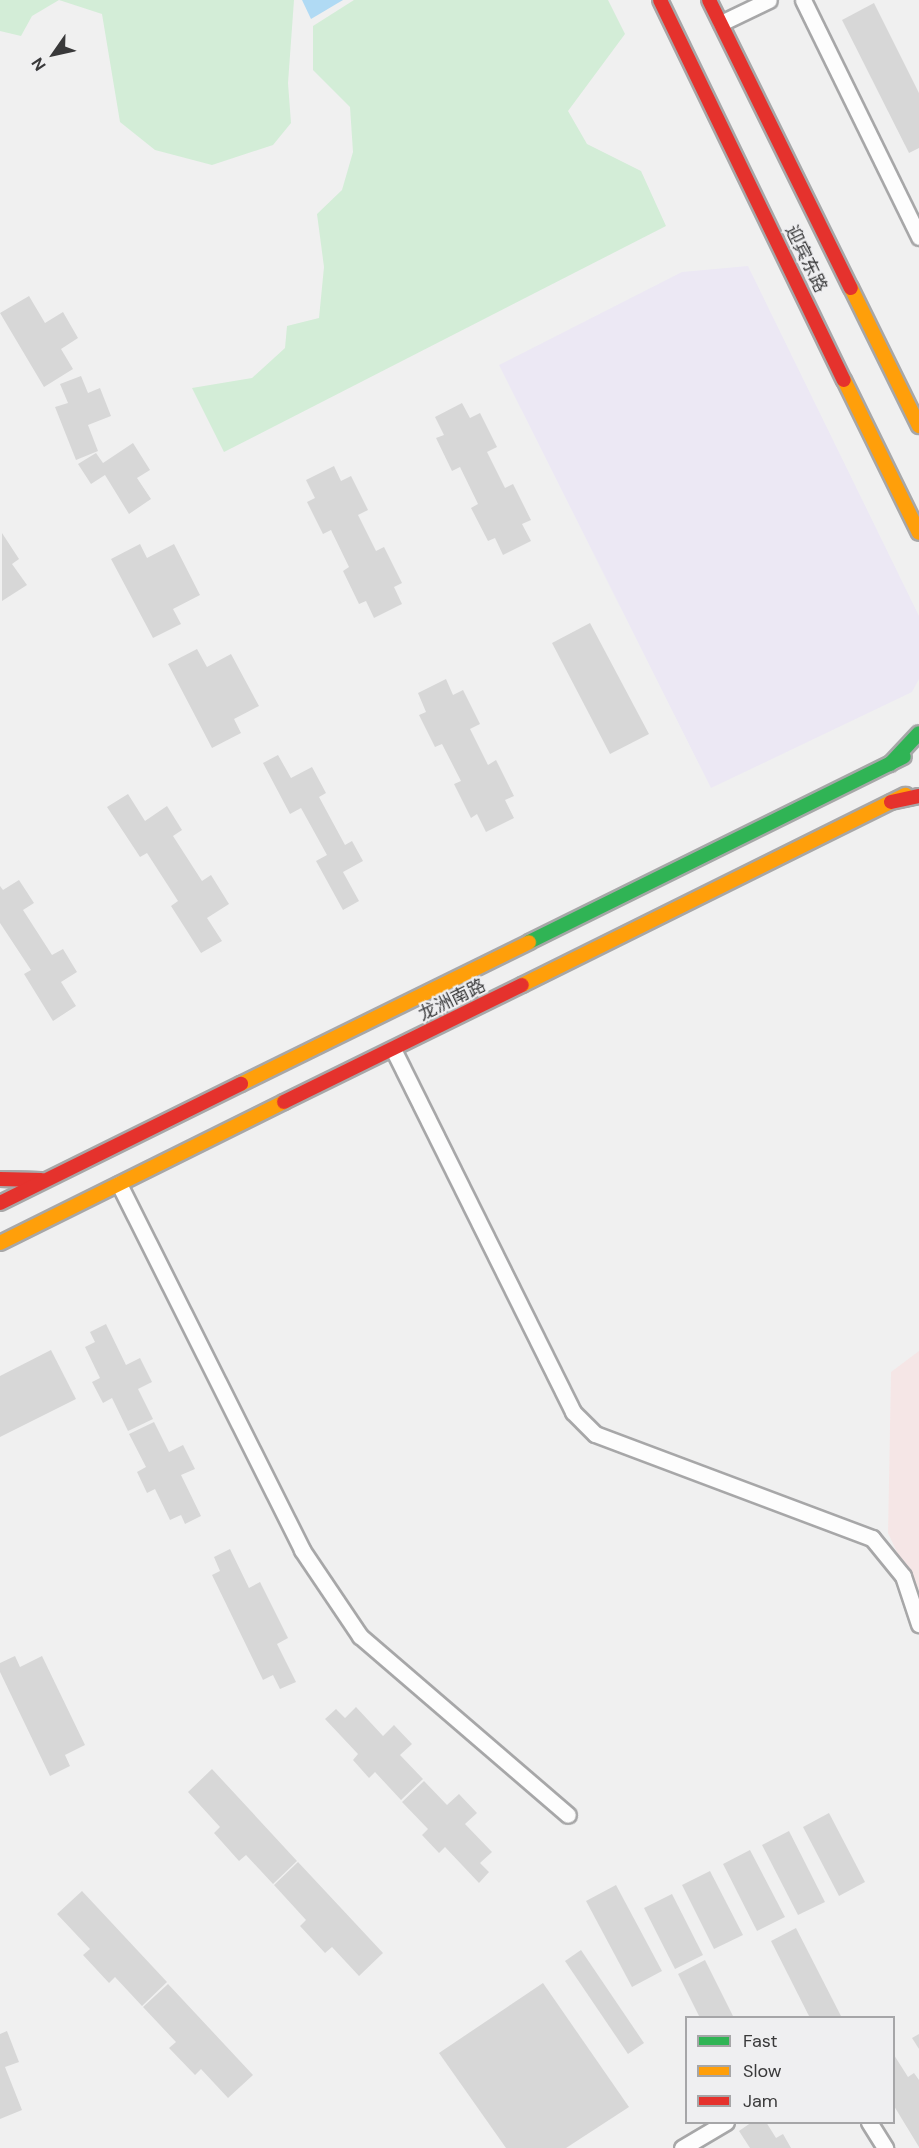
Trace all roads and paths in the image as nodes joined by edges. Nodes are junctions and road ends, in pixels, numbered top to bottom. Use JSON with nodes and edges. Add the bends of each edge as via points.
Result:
{"nodes":[{"id":1,"x":660,"y":0,"type":"edge"},
{"id":2,"x":709,"y":0,"type":"edge"},
{"id":3,"x":769,"y":0,"type":"edge"},
{"id":4,"x":803,"y":0,"type":"edge"},
{"id":5,"x":721,"y":23,"type":"junction"},
{"id":6,"x":919,"y":237,"type":"edge"},
{"id":7,"x":919,"y":426,"type":"edge"},
{"id":8,"x":919,"y":533,"type":"edge"},
{"id":9,"x":919,"y":733,"type":"edge"},
{"id":10,"x":919,"y":750,"type":"edge"},
{"id":11,"x":890,"y":764,"type":"junction"},
{"id":12,"x":919,"y":788,"type":"edge"},
{"id":13,"x":919,"y":795,"type":"edge"},
{"id":14,"x":891,"y":802,"type":"junction"},
{"id":15,"x":393,"y":1049,"type":"junction"},
{"id":16,"x":0,"y":1179,"type":"edge"},
{"id":17,"x":45,"y":1180,"type":"junction"},
{"id":18,"x":119,"y":1184,"type":"junction"},
{"id":19,"x":0,"y":1203,"type":"edge"},
{"id":20,"x":0,"y":1243,"type":"edge"},
{"id":21,"x":919,"y":1624,"type":"edge"},
{"id":22,"x":568,"y":1815,"type":"dead end"},
{"id":23,"x":723,"y":2124,"type":"edge"},
{"id":24,"x":870,"y":2124,"type":"edge"},
{"id":25,"x":682,"y":2148,"type":"edge"},
{"id":26,"x":885,"y":2148,"type":"edge"}],
"edges":[{"from":1,"to":8,"type":"main road","name":"迎宾东路"},
{"from":2,"to":5,"type":"main road","name":"迎宾东路"},
{"from":3,"to":5,"type":"street"},
{"from":4,"to":6,"type":"street"},
{"from":5,"to":7,"type":"main road","name":"迎宾东路"},
{"from":9,"to":11,"type":"main road"},
{"from":10,"to":11,"type":"main road","name":"龙洲南路"},
{"from":11,"to":17,"type":"main road","name":"龙洲南路"},
{"from":12,"to":14,"type":"main road","name":"龙洲南路"},
{"from":13,"to":14,"type":"main road"},
{"from":14,"to":15,"type":"main road","name":"龙洲南路"},
{"from":15,"to":18,"type":"main road","name":"龙洲南路"},
{"from":15,"to":21,"type":"street","via":[[573,1412],[595,1434],[872,1538],[903,1576]]},
{"from":16,"to":17,"type":"main road"},
{"from":17,"to":19,"type":"main road","name":"龙洲南路"},
{"from":18,"to":20,"type":"main road","name":"龙洲南路"},
{"from":18,"to":22,"type":"street","via":[[302,1550],[360,1636]]},
{"from":23,"to":25,"type":"street"},
{"from":24,"to":26,"type":"street"}]}
